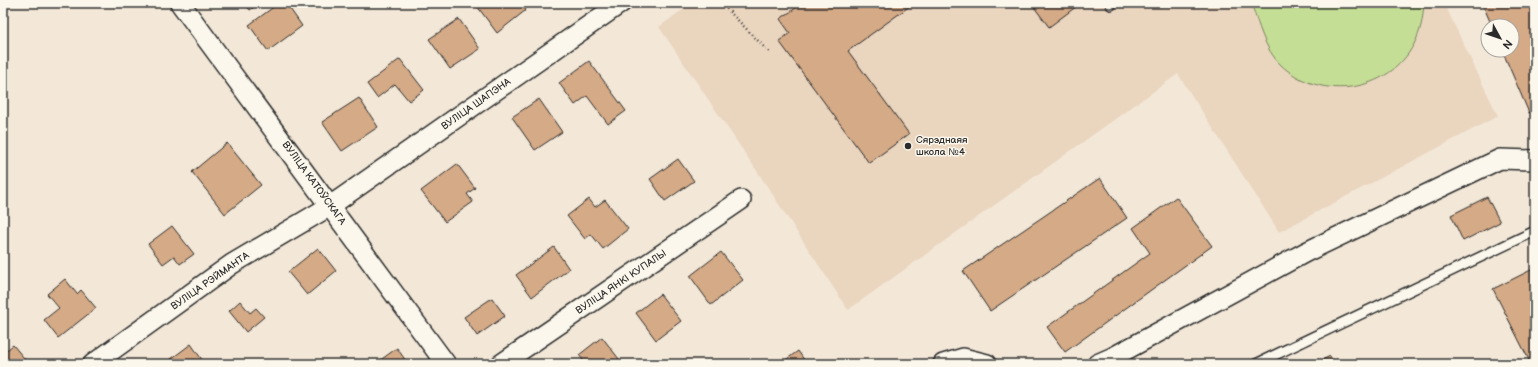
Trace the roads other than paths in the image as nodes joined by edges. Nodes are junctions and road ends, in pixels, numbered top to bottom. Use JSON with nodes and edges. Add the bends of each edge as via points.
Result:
{"nodes":[{"id":1,"x":180,"y":3,"type":"edge"},
{"id":2,"x":622,"y":3,"type":"edge"},
{"id":3,"x":1535,"y":160,"type":"edge"},
{"id":4,"x":741,"y":200,"type":"dead end"},
{"id":5,"x":330,"y":206,"type":"junction"},
{"id":6,"x":1535,"y":231,"type":"edge"},
{"id":7,"x":1109,"y":362,"type":"edge"},
{"id":8,"x":93,"y":364,"type":"edge"},
{"id":9,"x":446,"y":364,"type":"edge"},
{"id":10,"x":501,"y":364,"type":"edge"},
{"id":11,"x":943,"y":364,"type":"edge"},
{"id":12,"x":986,"y":364,"type":"edge"},
{"id":13,"x":1256,"y":364,"type":"edge"}],
"edges":[{"from":1,"to":5,"type":"street","name":"ВУЛІЦА КАТОЎСКАГА"},
{"from":2,"to":5,"type":"street","name":"ВУЛІЦА ШАПЭНА"},
{"from":3,"to":7,"type":"street","via":[[1500,159],[1306,252]]},
{"from":4,"to":10,"type":"street","name":"ВУЛІЦА ЯНКІ КУПАЛЫ"},
{"from":5,"to":8,"type":"street","name":"ВУЛІЦА РЭЙМАНТА","via":[[232,264]]},
{"from":5,"to":9,"type":"street","name":"ВУЛІЦА КАТОЎСКАГА"},
{"from":6,"to":13,"type":"lane"},
{"from":11,"to":12,"type":"street","via":[[963,358]]}]}
